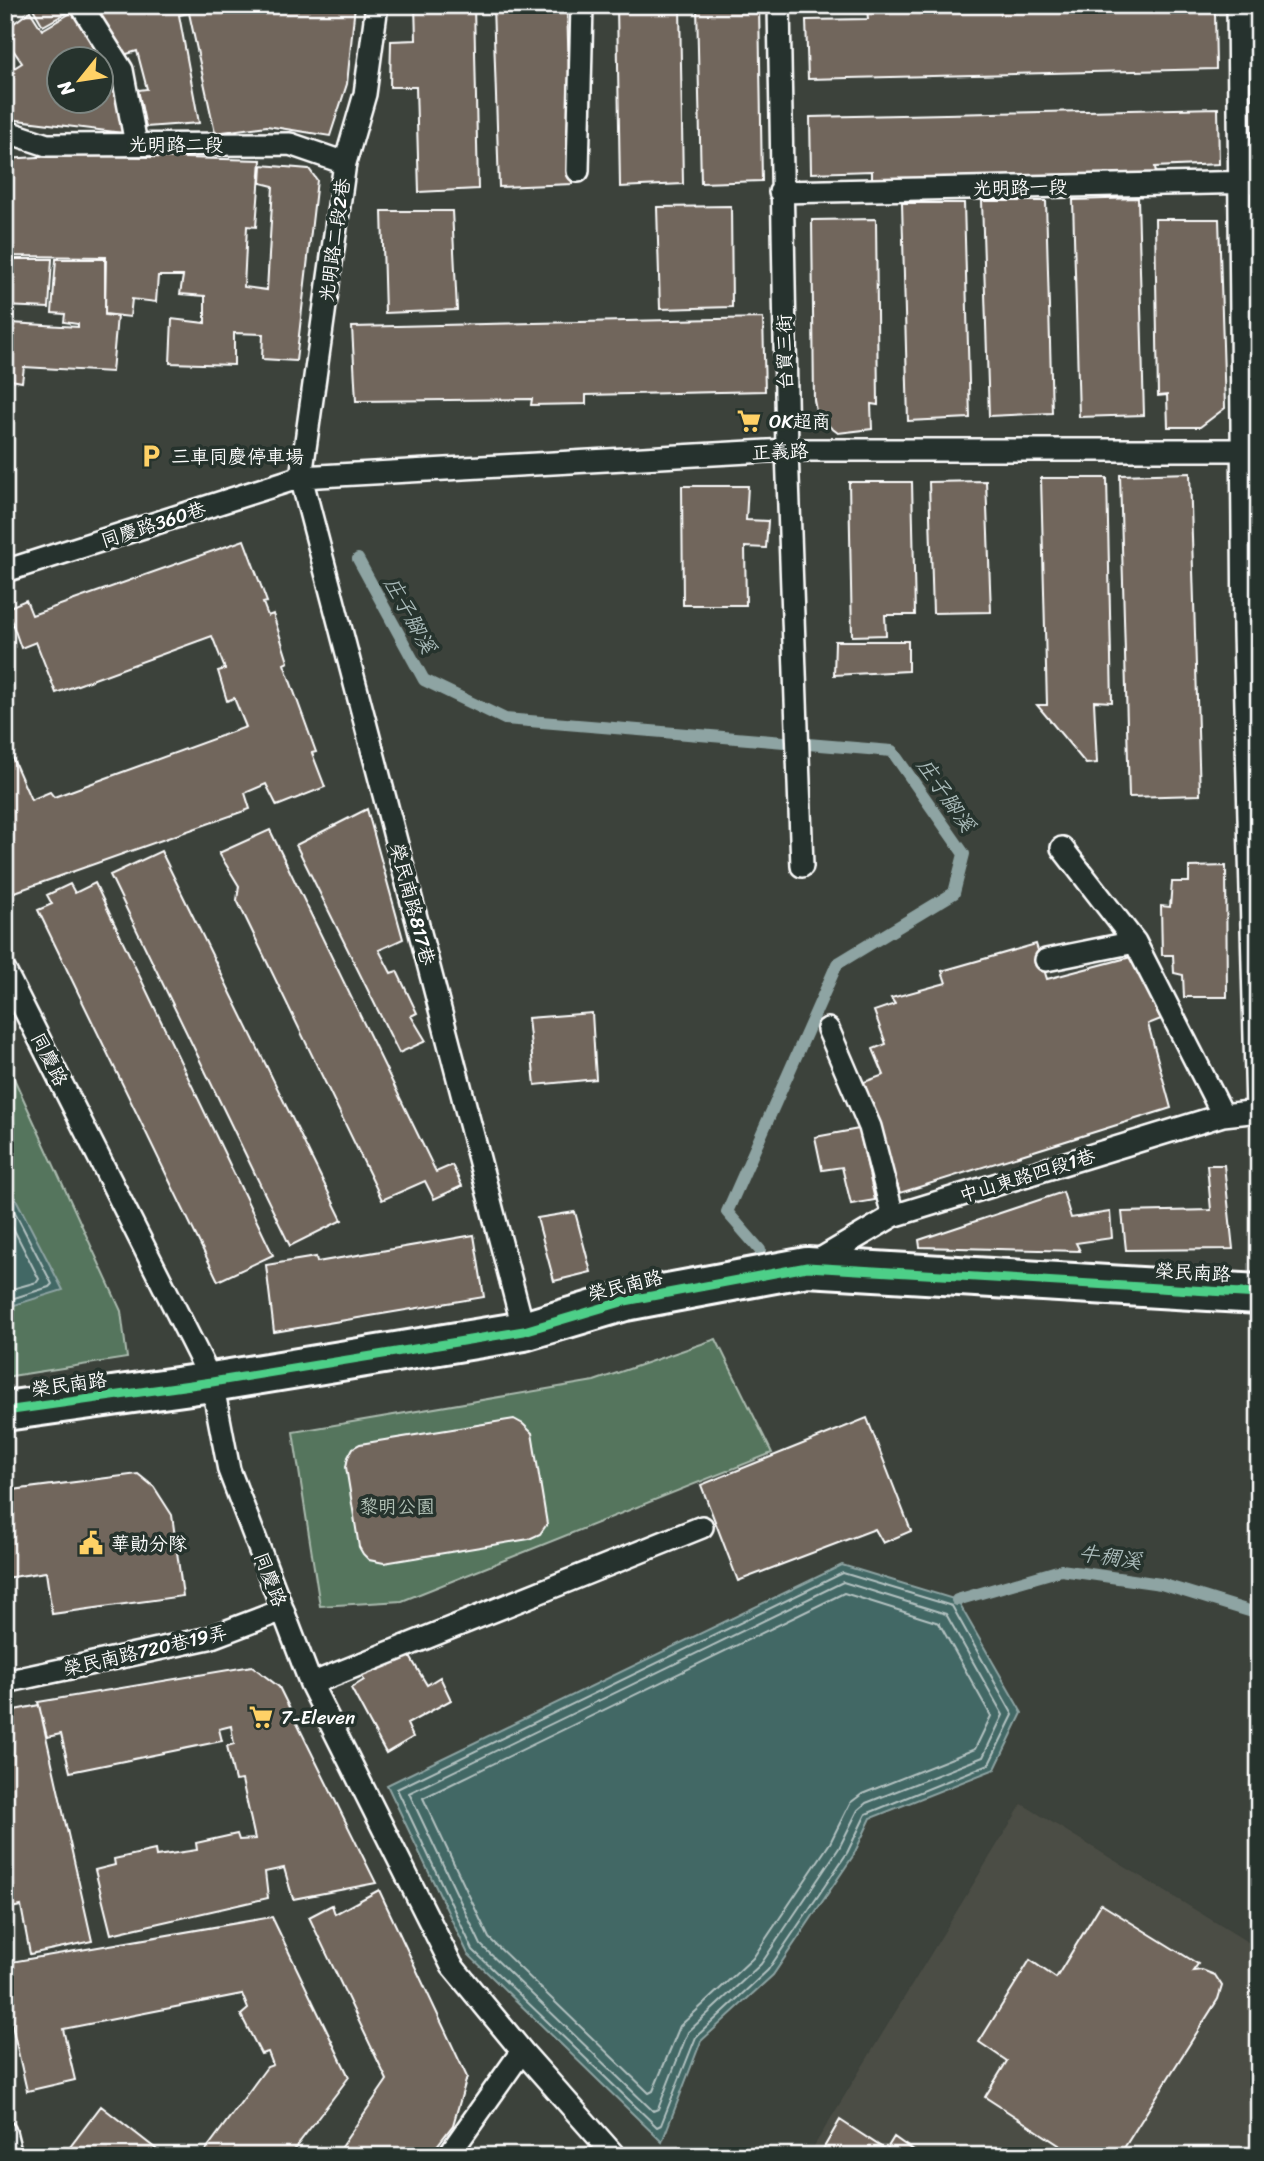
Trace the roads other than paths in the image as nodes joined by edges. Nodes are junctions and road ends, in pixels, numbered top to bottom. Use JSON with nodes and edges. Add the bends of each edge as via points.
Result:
{"nodes":[{"id":1,"x":81,"y":5,"type":"edge"},
{"id":2,"x":377,"y":5,"type":"edge"},
{"id":3,"x":582,"y":5,"type":"edge"},
{"id":4,"x":779,"y":5,"type":"edge"},
{"id":5,"x":1238,"y":5,"type":"edge"},
{"id":6,"x":5,"y":131,"type":"edge"},
{"id":7,"x":136,"y":144,"type":"junction"},
{"id":8,"x":345,"y":163,"type":"junction"},
{"id":9,"x":578,"y":172,"type":"dead end"},
{"id":10,"x":1250,"y":182,"type":"edge"},
{"id":11,"x":780,"y":192,"type":"junction"},
{"id":12,"x":787,"y":450,"type":"junction"},
{"id":13,"x":1250,"y":450,"type":"edge"},
{"id":14,"x":301,"y":477,"type":"junction"},
{"id":15,"x":5,"y":571,"type":"edge"},
{"id":16,"x":1062,"y":848,"type":"dead end"},
{"id":17,"x":802,"y":866,"type":"dead end"},
{"id":18,"x":1135,"y":942,"type":"junction"},
{"id":19,"x":1046,"y":960,"type":"dead end"},
{"id":20,"x":5,"y":971,"type":"edge"},
{"id":21,"x":828,"y":1029,"type":"dead end"},
{"id":22,"x":1258,"y":1111,"type":"edge"},
{"id":23,"x":1223,"y":1115,"type":"junction"},
{"id":24,"x":893,"y":1216,"type":"junction"},
{"id":25,"x":807,"y":1267,"type":"junction"},
{"id":26,"x":1259,"y":1294,"type":"edge"},
{"id":27,"x":524,"y":1331,"type":"junction"},
{"id":28,"x":212,"y":1382,"type":"junction"},
{"id":29,"x":5,"y":1410,"type":"edge"},
{"id":30,"x":702,"y":1527,"type":"dead end"},
{"id":31,"x":282,"y":1610,"type":"junction"},
{"id":32,"x":5,"y":1682,"type":"edge"},
{"id":33,"x":312,"y":1684,"type":"junction"},
{"id":34,"x":522,"y":2051,"type":"junction"},
{"id":35,"x":5,"y":2132,"type":"edge"},
{"id":36,"x":11,"y":2156,"type":"edge"},
{"id":37,"x":448,"y":2156,"type":"edge"},
{"id":38,"x":615,"y":2156,"type":"edge"}],
"edges":[{"from":1,"to":7,"type":"lane","via":[[122,70]]},
{"from":2,"to":8,"type":"lane","name":"光明路二段2巷","via":[[365,94]]},
{"from":3,"to":9,"type":"lane"},
{"from":4,"to":11,"type":"lane","name":"台貿三街"},
{"from":5,"to":10,"type":"lane"},
{"from":6,"to":7,"type":"lane","name":"光明路二段","via":[[47,145]]},
{"from":7,"to":8,"type":"lane","name":"光明路二段","via":[[290,144]]},
{"from":8,"to":14,"type":"lane","name":"光明路二段2巷"},
{"from":10,"to":11,"type":"lane","name":"光明路一段"},
{"from":10,"to":13,"type":"lane"},
{"from":11,"to":12,"type":"lane","name":"台貿三街"},
{"from":12,"to":13,"type":"lane","name":"正義路"},
{"from":12,"to":14,"type":"lane","name":"正義路"},
{"from":12,"to":17,"type":"lane","name":"台貿三街"},
{"from":13,"to":22,"type":"lane"},
{"from":14,"to":15,"type":"lane","name":"同慶路360巷"},
{"from":14,"to":27,"type":"lane","name":"榮民南路817巷"},
{"from":16,"to":18,"type":"lane"},
{"from":18,"to":19,"type":"lane"},
{"from":18,"to":23,"type":"lane"},
{"from":20,"to":28,"type":"lane","name":"同慶路"},
{"from":21,"to":24,"type":"lane","via":[[870,1128]]},
{"from":22,"to":23,"type":"lane","name":"中山東路四段1巷"},
{"from":23,"to":24,"type":"lane","name":"中山東路四段1巷"},
{"from":24,"to":25,"type":"lane","name":"中山東路四段1巷"},
{"from":25,"to":26,"type":"street","name":"榮民南路"},
{"from":25,"to":27,"type":"street","name":"榮民南路","via":[[625,1301]]},
{"from":27,"to":28,"type":"street","name":"榮民南路"},
{"from":28,"to":29,"type":"street","name":"榮民南路"},
{"from":28,"to":31,"type":"lane","name":"同慶路","via":[[229,1471]]},
{"from":30,"to":33,"type":"lane"},
{"from":31,"to":32,"type":"lane","name":"榮民南路720巷19弄","via":[[209,1638]]},
{"from":31,"to":33,"type":"lane","name":"同慶路"},
{"from":33,"to":34,"type":"lane","name":"同慶路","via":[[452,1966]]},
{"from":34,"to":37,"type":"lane"},
{"from":34,"to":38,"type":"lane","name":"同慶路"},
{"from":35,"to":36,"type":"lane"}]}
